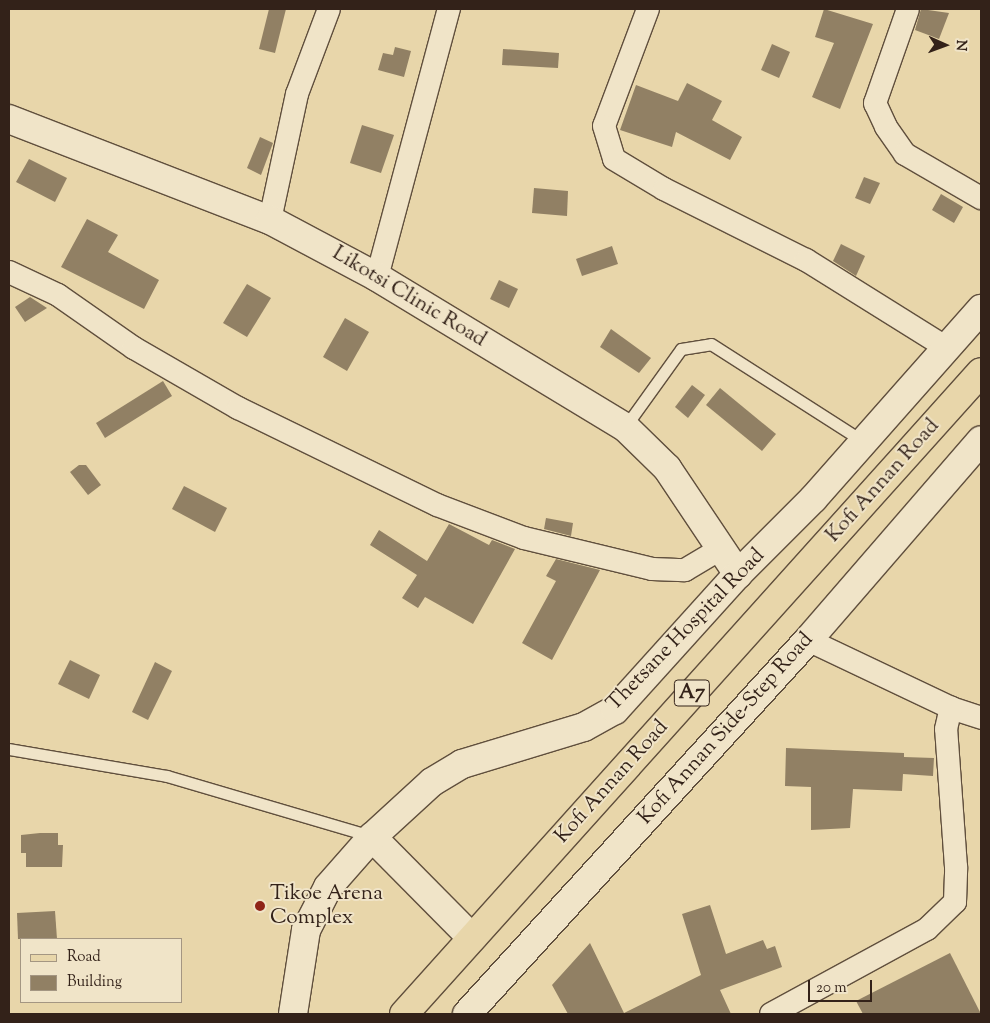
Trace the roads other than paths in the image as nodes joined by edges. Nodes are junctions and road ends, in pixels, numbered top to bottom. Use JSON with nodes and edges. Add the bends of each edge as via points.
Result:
{"nodes":[{"id":1,"x":329,"y":9,"type":"edge"},
{"id":2,"x":449,"y":9,"type":"edge"},
{"id":3,"x":648,"y":9,"type":"edge"},
{"id":4,"x":908,"y":9,"type":"edge"},
{"id":5,"x":9,"y":120,"type":"edge"},
{"id":6,"x":981,"y":198,"type":"edge"},
{"id":7,"x":270,"y":220,"type":"junction"},
{"id":8,"x":9,"y":272,"type":"edge"},
{"id":9,"x":377,"y":277,"type":"junction"},
{"id":10,"x":981,"y":309,"type":"edge"},
{"id":11,"x":947,"y":348,"type":"junction"},
{"id":12,"x":981,"y":372,"type":"edge"},
{"id":13,"x":625,"y":427,"type":"junction"},
{"id":14,"x":981,"y":440,"type":"edge"},
{"id":15,"x":864,"y":442,"type":"junction"},
{"id":16,"x":722,"y":548,"type":"junction"},
{"id":17,"x":738,"y":574,"type":"junction"},
{"id":18,"x":808,"y":640,"type":"junction"},
{"id":19,"x":951,"y":708,"type":"junction"},
{"id":20,"x":981,"y":718,"type":"edge"},
{"id":21,"x":9,"y":750,"type":"edge"},
{"id":22,"x":372,"y":837,"type":"junction"},
{"id":23,"x":472,"y":938,"type":"junction"},
{"id":24,"x":293,"y":1014,"type":"edge"},
{"id":25,"x":404,"y":1014,"type":"edge"},
{"id":26,"x":467,"y":1014,"type":"edge"},
{"id":27,"x":771,"y":1014,"type":"edge"}],
"edges":[{"from":1,"to":7,"type":"street","via":[[297,94]]},
{"from":2,"to":9,"type":"street"},
{"from":3,"to":11,"type":"street","via":[[604,126],[614,159],[664,190],[806,260]]},
{"from":4,"to":6,"type":"street","via":[[875,103],[886,127],[905,154]]},
{"from":5,"to":7,"type":"street","name":"Likotsi Clinic Road"},
{"from":7,"to":9,"type":"street","name":"Likotsi Clinic Road"},
{"from":8,"to":16,"type":"street","via":[[58,295],[134,348],[238,408],[437,505],[524,538],[652,569],[685,570]]},
{"from":9,"to":13,"type":"street","name":"Likotsi Clinic Road"},
{"from":10,"to":11,"type":"street","name":"Thetsane Hospital Road"},
{"from":11,"to":15,"type":"street","name":"Thetsane Hospital Road"},
{"from":12,"to":23,"type":"main road","name":"Kofi Annan Road","number":"A7"},
{"from":13,"to":15,"type":"lane","via":[[681,349],[711,344]]},
{"from":13,"to":16,"type":"street","name":"Likotsi Clinic Road","via":[[667,468]]},
{"from":14,"to":18,"type":"street","name":"Kofi Annan Side-Step Road"},
{"from":15,"to":17,"type":"street","name":"Thetsane Hospital Road"},
{"from":16,"to":17,"type":"street","name":"Likotsi Clinic Road"},
{"from":17,"to":22,"type":"street","name":"Thetsane Hospital Road","via":[[615,710],[584,727],[462,764],[432,782]]},
{"from":18,"to":19,"type":"street"},
{"from":18,"to":26,"type":"street","name":"Kofi Annan Side-Step Road"},
{"from":19,"to":20,"type":"street"},
{"from":19,"to":27,"type":"street","via":[[946,730],[956,867],[955,902],[927,929]]},
{"from":21,"to":22,"type":"lane","via":[[167,776]]},
{"from":22,"to":23,"type":"street"},
{"from":22,"to":24,"type":"street","name":"Thetsane Hospital Road","via":[[328,887],[306,930]]},
{"from":23,"to":25,"type":"main road","name":"Kofi Annan Road","number":"A7"}]}
